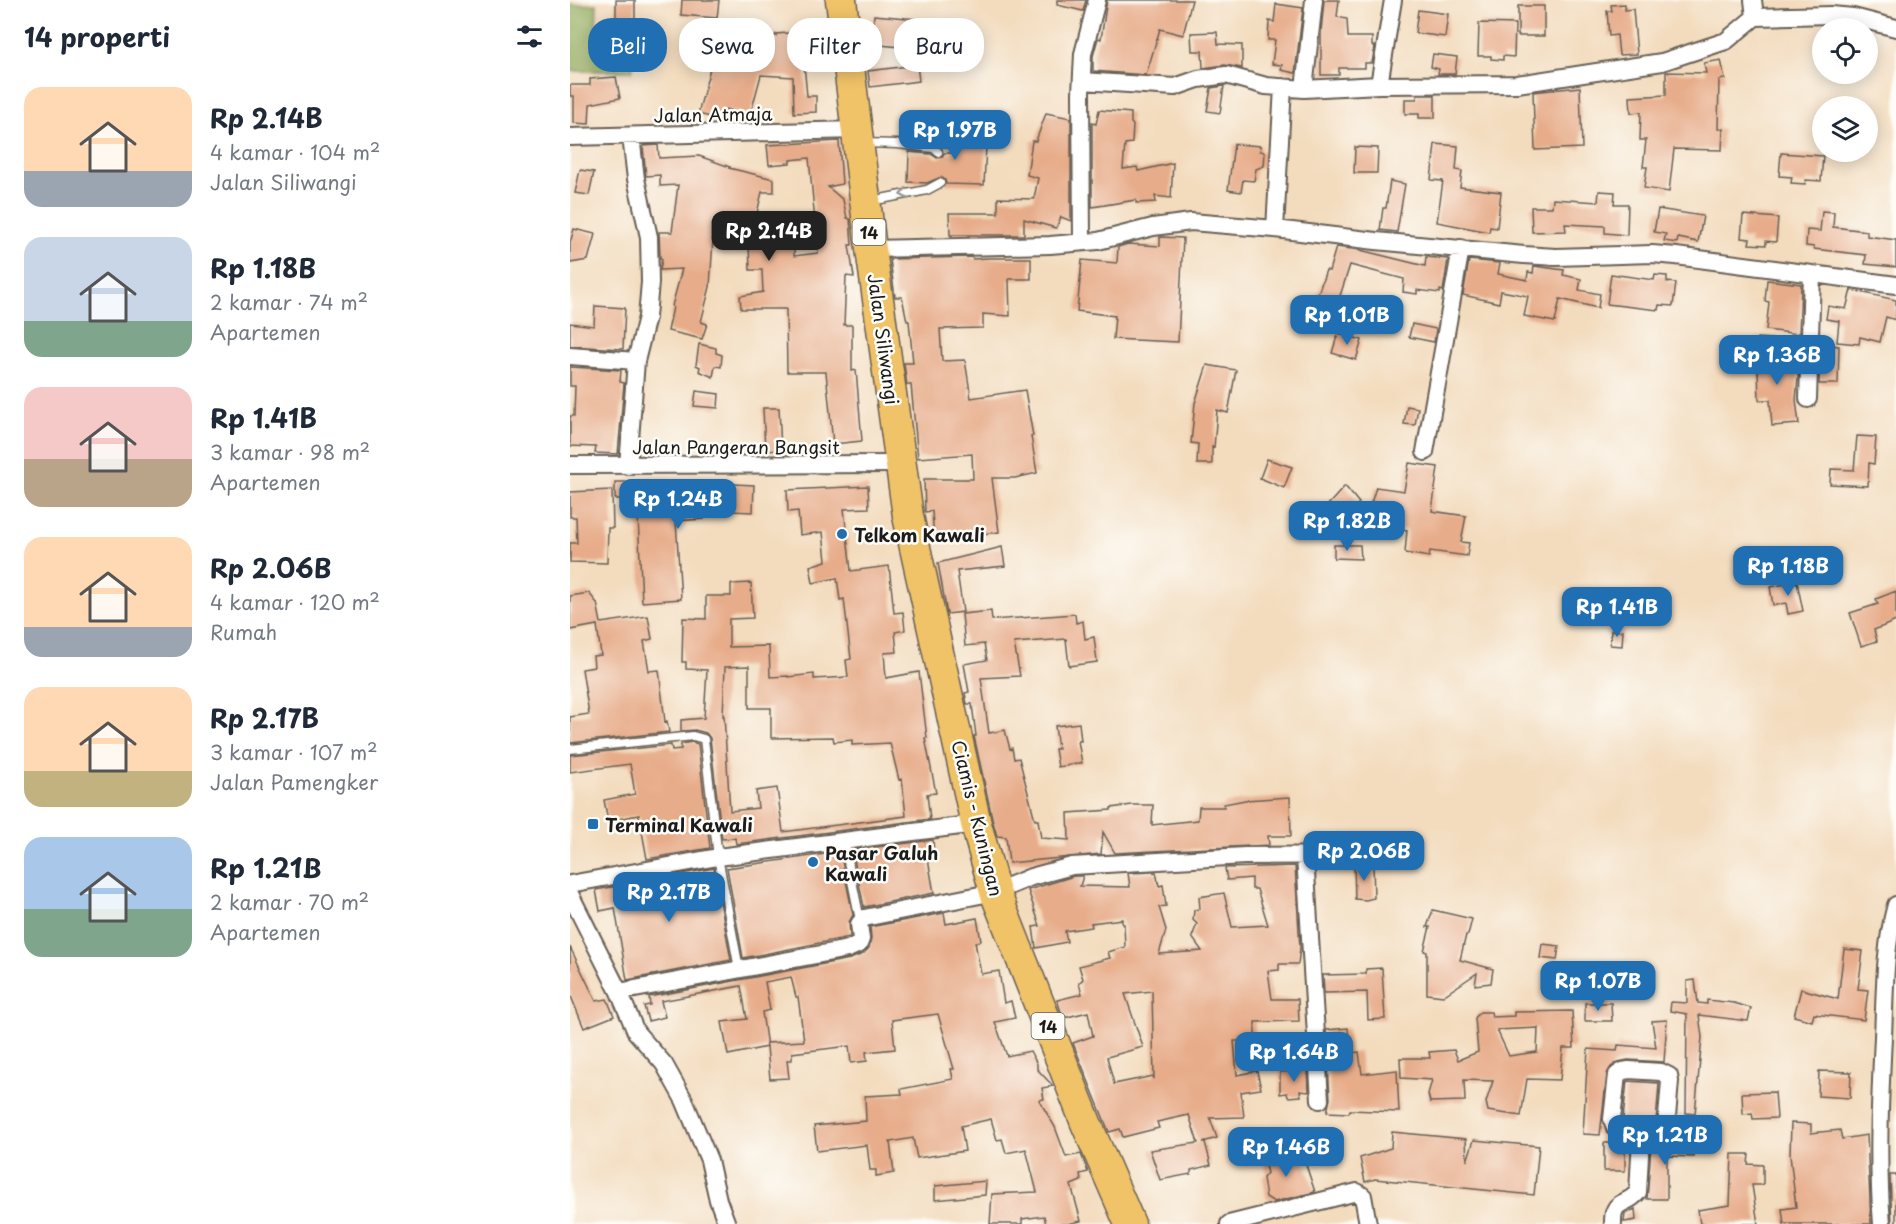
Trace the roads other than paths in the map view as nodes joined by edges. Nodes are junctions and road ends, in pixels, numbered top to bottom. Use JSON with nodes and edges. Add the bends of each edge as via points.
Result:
{"nodes":[{"id":1,"x":841,"y":0,"type":"edge"},
{"id":2,"x":1097,"y":0,"type":"edge"},
{"id":3,"x":1314,"y":0,"type":"edge"},
{"id":4,"x":1393,"y":0,"type":"edge"},
{"id":5,"x":1754,"y":8,"type":"edge"},
{"id":6,"x":1896,"y":28,"type":"edge"},
{"id":7,"x":1082,"y":81,"type":"junction"},
{"id":8,"x":1379,"y":84,"type":"junction"},
{"id":9,"x":1283,"y":87,"type":"junction"},
{"id":10,"x":1304,"y":89,"type":"junction"},
{"id":11,"x":631,"y":136,"type":"junction"},
{"id":12,"x":570,"y":137,"type":"edge"},
{"id":13,"x":858,"y":137,"type":"junction"},
{"id":14,"x":938,"y":152,"type":"dead end"},
{"id":15,"x":940,"y":183,"type":"dead end"},
{"id":16,"x":866,"y":203,"type":"junction"},
{"id":17,"x":1275,"y":229,"type":"junction"},
{"id":18,"x":1082,"y":242,"type":"junction"},
{"id":19,"x":1461,"y":248,"type":"junction"},
{"id":20,"x":872,"y":249,"type":"junction"},
{"id":21,"x":1812,"y":274,"type":"junction"},
{"id":22,"x":1896,"y":285,"type":"edge"},
{"id":23,"x":570,"y":356,"type":"edge"},
{"id":24,"x":636,"y":361,"type":"junction"},
{"id":25,"x":1808,"y":399,"type":"dead end"},
{"id":26,"x":1425,"y":452,"type":"dead end"},
{"id":27,"x":902,"y":464,"type":"junction"},
{"id":28,"x":570,"y":465,"type":"edge"},
{"id":29,"x":628,"y":466,"type":"junction"},
{"id":30,"x":570,"y":749,"type":"edge"},
{"id":31,"x":976,"y":824,"type":"junction"},
{"id":32,"x":844,"y":842,"type":"junction"},
{"id":33,"x":1368,"y":855,"type":"dead end"},
{"id":34,"x":1305,"y":856,"type":"junction"},
{"id":35,"x":718,"y":857,"type":"junction"},
{"id":36,"x":570,"y":884,"type":"edge"},
{"id":37,"x":995,"y":892,"type":"junction"},
{"id":38,"x":570,"y":894,"type":"edge"},
{"id":39,"x":1896,"y":905,"type":"edge"},
{"id":40,"x":860,"y":920,"type":"junction"},
{"id":41,"x":739,"y":969,"type":"junction"},
{"id":42,"x":619,"y":992,"type":"junction"},
{"id":43,"x":1320,"y":1100,"type":"dead end"},
{"id":44,"x":1641,"y":1137,"type":"junction"},
{"id":45,"x":727,"y":1224,"type":"edge"},
{"id":46,"x":1130,"y":1224,"type":"edge"},
{"id":47,"x":1229,"y":1224,"type":"edge"},
{"id":48,"x":1368,"y":1224,"type":"edge"},
{"id":49,"x":1613,"y":1224,"type":"edge"},
{"id":50,"x":1882,"y":1224,"type":"edge"}],
"edges":[{"from":1,"to":13,"type":"highway","name":"Jalan Siliwangi","number":"14"},
{"from":2,"to":7,"type":"street","via":[[1083,54]]},
{"from":3,"to":10,"type":"street"},
{"from":4,"to":8,"type":"street"},
{"from":5,"to":6,"type":"street","via":[[1853,17]]},
{"from":5,"to":8,"type":"street","via":[[1726,40],[1662,62],[1517,84]]},
{"from":7,"to":9,"type":"street","via":[[1175,87],[1226,75]]},
{"from":7,"to":18,"type":"street"},
{"from":8,"to":10,"type":"street"},
{"from":9,"to":10,"type":"street"},
{"from":9,"to":17,"type":"street"},
{"from":11,"to":12,"type":"street","name":"Jalan Atmaja"},
{"from":11,"to":13,"type":"street","name":"Jalan Atmaja"},
{"from":11,"to":24,"type":"street","via":[[650,248],[647,317]]},
{"from":13,"to":14,"type":"lane","via":[[933,148]]},
{"from":13,"to":16,"type":"highway","name":"Jalan Siliwangi","number":"14"},
{"from":15,"to":16,"type":"lane","one_way":true,"via":[[927,190]]},
{"from":16,"to":20,"type":"highway","name":"Jalan Siliwangi","number":"14"},
{"from":17,"to":18,"type":"street","via":[[1191,222]]},
{"from":17,"to":19,"type":"street"},
{"from":18,"to":20,"type":"street"},
{"from":19,"to":21,"type":"street","via":[[1524,255],[1652,254]]},
{"from":19,"to":26,"type":"street"},
{"from":20,"to":27,"type":"highway","name":"Jalan Siliwangi","number":"14"},
{"from":21,"to":22,"type":"street"},
{"from":21,"to":25,"type":"street"},
{"from":23,"to":24,"type":"street"},
{"from":24,"to":29,"type":"street"},
{"from":27,"to":29,"type":"street","name":"Jalan Pangeran Bangsit"},
{"from":27,"to":31,"type":"highway","name":"Ciamis - Kuningan","number":"14","via":[[908,516]]},
{"from":28,"to":29,"type":"street","name":"Jalan Pangeran Bangsit"},
{"from":30,"to":35,"type":"lane","via":[[693,736],[704,739]]},
{"from":31,"to":32,"type":"street"},
{"from":31,"to":37,"type":"highway","name":"Ciamis - Kuningan","number":"14"},
{"from":32,"to":35,"type":"street"},
{"from":32,"to":40,"type":"lane"},
{"from":33,"to":34,"type":"street"},
{"from":34,"to":37,"type":"street","via":[[1072,867],[1050,870]]},
{"from":34,"to":43,"type":"street"},
{"from":35,"to":36,"type":"street"},
{"from":35,"to":41,"type":"lane"},
{"from":37,"to":40,"type":"street"},
{"from":37,"to":46,"type":"highway","name":"Ciamis - Kuningan","number":"14"},
{"from":38,"to":42,"type":"street"},
{"from":39,"to":50,"type":"street","via":[[1886,966],[1879,1138]]},
{"from":40,"to":41,"type":"street","via":[[861,939],[856,946]]},
{"from":41,"to":42,"type":"street"},
{"from":42,"to":45,"type":"street","via":[[636,1032],[663,1064],[684,1100],[709,1160]]},
{"from":44,"to":44,"type":"street","via":[[1661,1135],[1666,1129],[1670,1081],[1665,1073],[1623,1071],[1617,1075],[1613,1123],[1619,1131]]},
{"from":44,"to":49,"type":"street","via":[[1638,1192],[1617,1206]]},
{"from":47,"to":48,"type":"street","via":[[1357,1192],[1363,1196]]}]}
